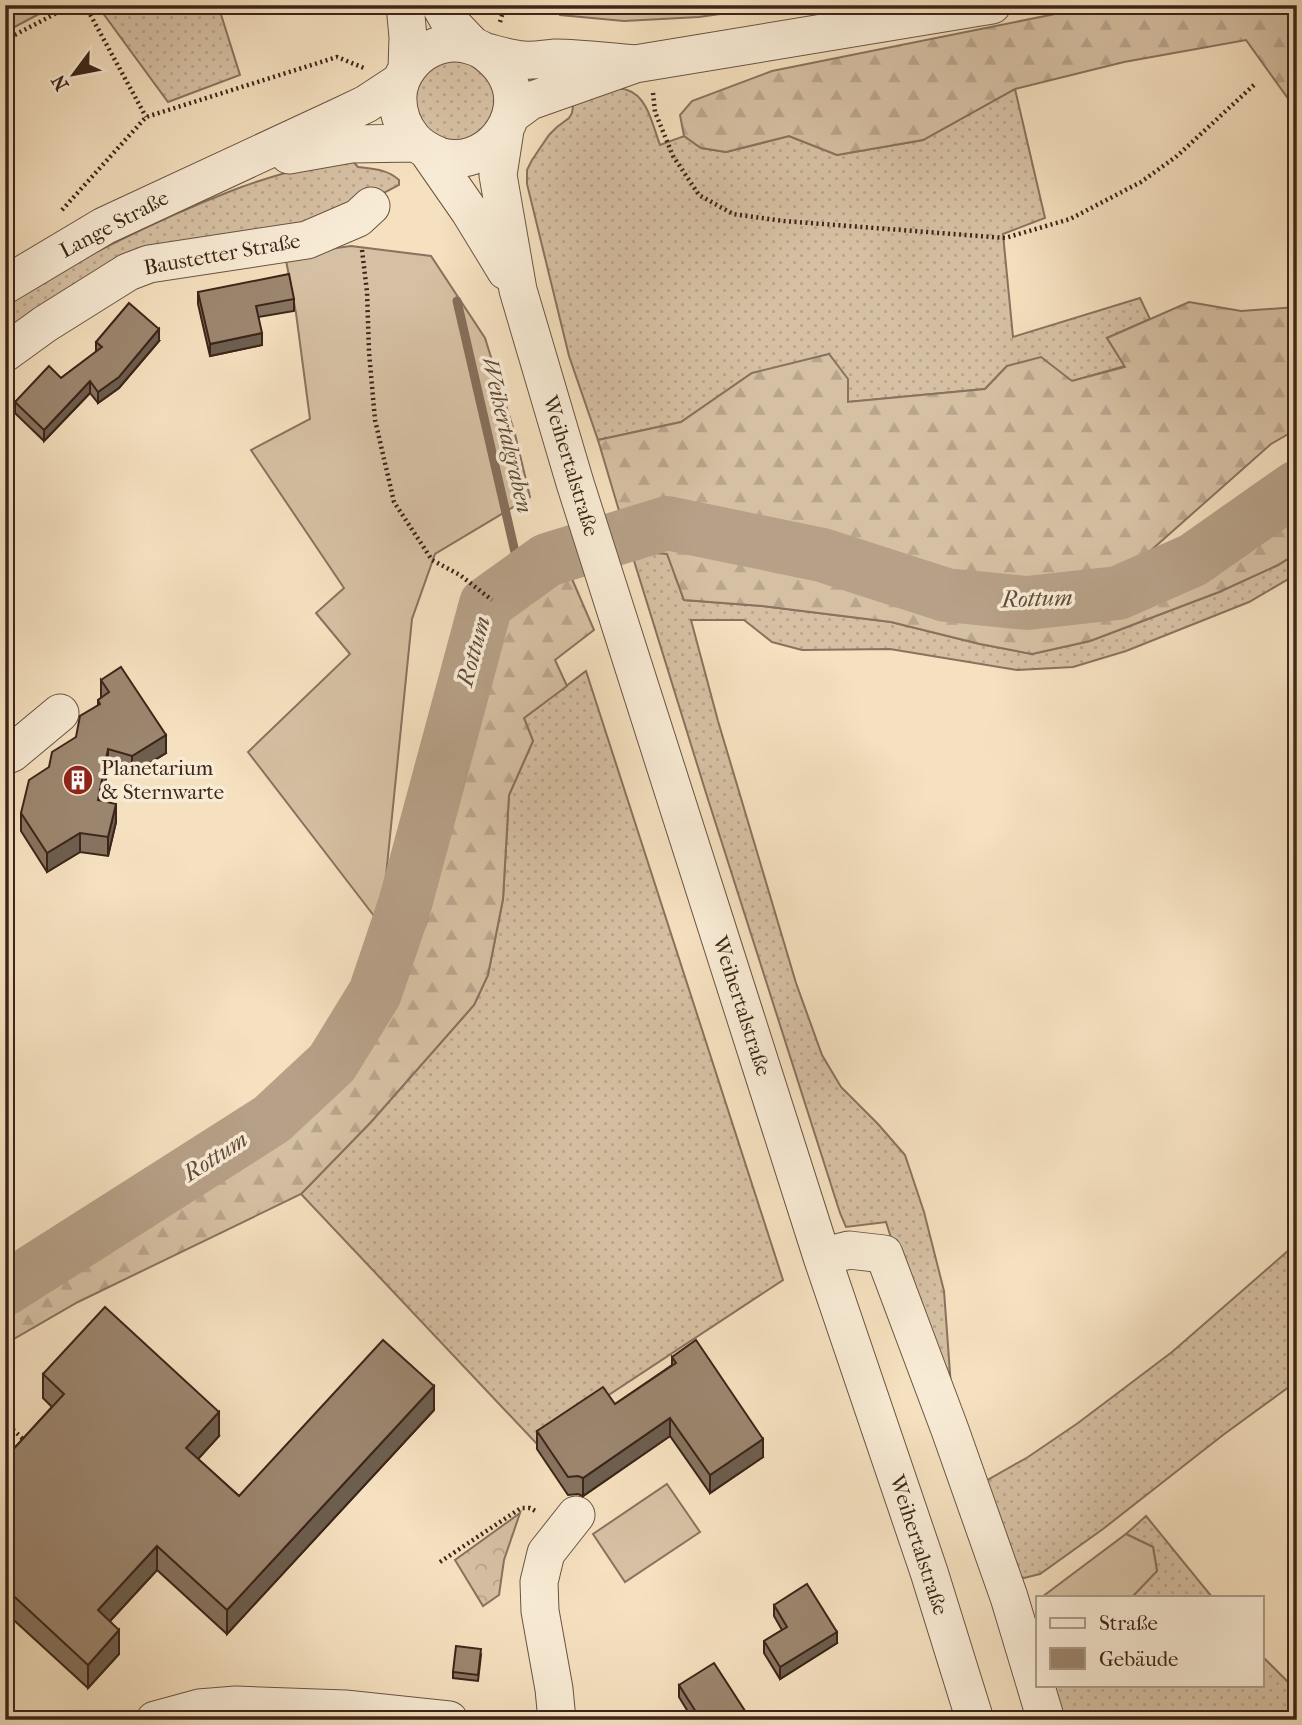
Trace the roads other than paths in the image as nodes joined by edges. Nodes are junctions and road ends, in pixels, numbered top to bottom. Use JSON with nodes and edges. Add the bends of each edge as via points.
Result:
{"nodes":[{"id":1,"x":405,"y":5,"type":"edge"},
{"id":2,"x":440,"y":5,"type":"edge"},
{"id":3,"x":992,"y":5,"type":"edge"},
{"id":4,"x":486,"y":40,"type":"junction"},
{"id":5,"x":641,"y":62,"type":"junction"},
{"id":6,"x":393,"y":73,"type":"junction"},
{"id":7,"x":508,"y":123,"type":"junction"},
{"id":8,"x":422,"y":148,"type":"junction"},
{"id":9,"x":226,"y":170,"type":"junction"},
{"id":10,"x":365,"y":212,"type":"road end"},
{"id":11,"x":5,"y":285,"type":"edge"},
{"id":12,"x":518,"y":290,"type":"junction"},
{"id":13,"x":5,"y":353,"type":"edge"},
{"id":14,"x":60,"y":713,"type":"dead end"},
{"id":15,"x":5,"y":756,"type":"edge"},
{"id":16,"x":822,"y":1257,"type":"junction"},
{"id":17,"x":571,"y":1521,"type":"road end"},
{"id":18,"x":155,"y":1720,"type":"edge"},
{"id":19,"x":449,"y":1720,"type":"edge"},
{"id":20,"x":557,"y":1720,"type":"edge"},
{"id":21,"x":975,"y":1720,"type":"edge"},
{"id":22,"x":1046,"y":1720,"type":"edge"}],
"edges":[{"from":1,"to":6,"type":"street","via":[[408,37]]},
{"from":2,"to":4,"type":"street","via":[[449,21]]},
{"from":3,"to":5,"type":"street"},
{"from":4,"to":5,"type":"street","via":[[525,61]]},
{"from":4,"to":6,"type":"street","via":[[441,45]]},
{"from":4,"to":7,"type":"street","via":[[508,77],[513,96]]},
{"from":5,"to":7,"type":"street","via":[[530,101]]},
{"from":6,"to":8,"type":"street","via":[[404,128]]},
{"from":6,"to":9,"type":"street","name":"Lange Straße","via":[[366,104]]},
{"from":7,"to":8,"type":"street","via":[[495,143],[464,158],[446,158]]},
{"from":7,"to":12,"type":"street","name":"Weihertalstraße","via":[[498,175]]},
{"from":8,"to":9,"type":"street","name":"Lange Straße","via":[[351,144]]},
{"from":8,"to":12,"type":"street","name":"Weihertalstraße","via":[[470,212]]},
{"from":9,"to":11,"type":"street","name":"Lange Straße","via":[[104,226]]},
{"from":10,"to":13,"type":"street","name":"Baustetter Straße","via":[[307,240],[128,271]]},
{"from":12,"to":16,"type":"street","name":"Weihertalstraße","via":[[575,483]]},
{"from":14,"to":15,"type":"street"},
{"from":16,"to":21,"type":"street","name":"Weihertalstraße"},
{"from":16,"to":22,"type":"street","via":[[849,1250],[884,1254],[1004,1584]]},
{"from":17,"to":20,"type":"street","via":[[546,1553],[539,1582]]},
{"from":18,"to":19,"type":"street","via":[[199,1708],[236,1705],[345,1709]]}]}
